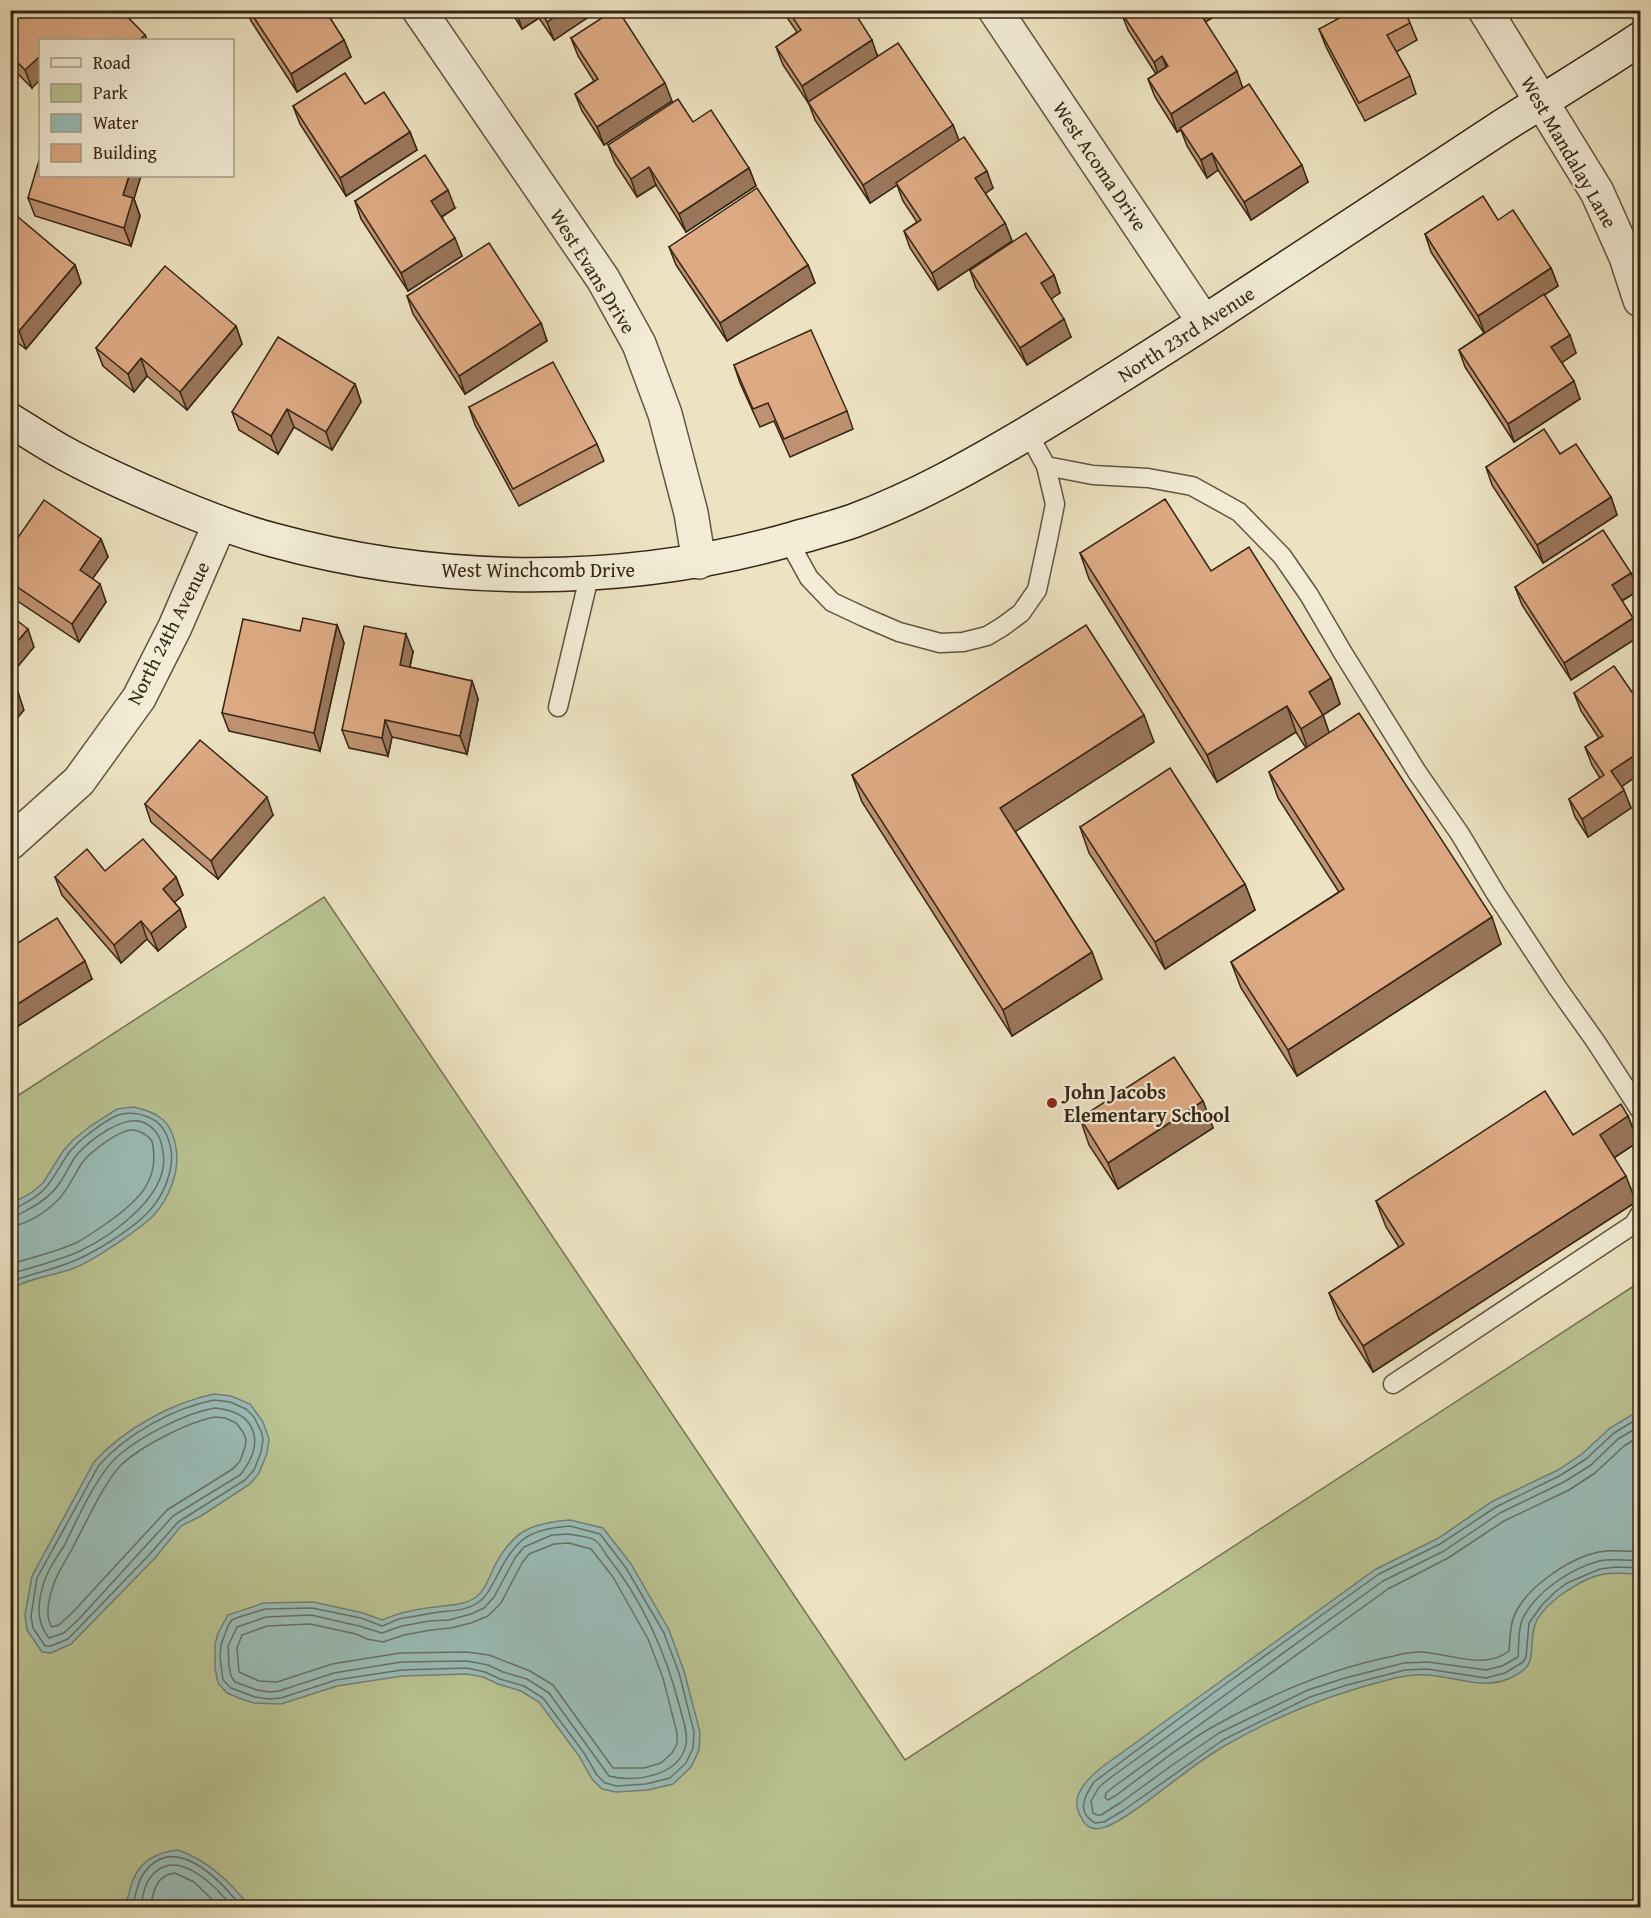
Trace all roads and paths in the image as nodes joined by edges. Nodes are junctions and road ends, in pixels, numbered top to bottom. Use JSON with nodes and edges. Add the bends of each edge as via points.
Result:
{"nodes":[{"id":1,"x":419,"y":10,"type":"edge"},
{"id":2,"x":995,"y":10,"type":"edge"},
{"id":3,"x":1485,"y":10,"type":"edge"},
{"id":4,"x":1641,"y":39,"type":"edge"},
{"id":5,"x":1541,"y":102,"type":"junction"},
{"id":6,"x":1641,"y":300,"type":"edge"},
{"id":7,"x":1204,"y":322,"type":"junction"},
{"id":8,"x":10,"y":420,"type":"edge"},
{"id":9,"x":1028,"y":433,"type":"junction"},
{"id":10,"x":1046,"y":466,"type":"junction"},
{"id":11,"x":220,"y":523,"type":"junction"},
{"id":12,"x":788,"y":540,"type":"junction"},
{"id":13,"x":699,"y":562,"type":"junction"},
{"id":14,"x":590,"y":573,"type":"junction"},
{"id":15,"x":558,"y":707,"type":"dead end"},
{"id":16,"x":10,"y":843,"type":"edge"},
{"id":17,"x":1641,"y":1110,"type":"edge"},
{"id":18,"x":1641,"y":1214,"type":"edge"},
{"id":19,"x":1393,"y":1384,"type":"dead end"}],
"edges":[{"from":1,"to":13,"type":"street","name":"West Evans Drive","via":[[603,279],[639,344],[665,414],[691,513]]},
{"from":2,"to":7,"type":"street","name":"West Acoma Drive"},
{"from":3,"to":5,"type":"street","name":"West Mandalay Lane"},
{"from":4,"to":5,"type":"street","name":"North 23rd Avenue"},
{"from":5,"to":6,"type":"street","name":"West Mandalay Lane","via":[[1597,192]]},
{"from":5,"to":7,"type":"street","name":"North 23rd Avenue"},
{"from":7,"to":9,"type":"street","name":"North 23rd Avenue"},
{"from":8,"to":11,"type":"street","name":"West Winchcomb Drive","via":[[126,484]]},
{"from":9,"to":10,"type":"lane"},
{"from":9,"to":12,"type":"street","name":"North 23rd Avenue","via":[[920,494],[850,522]]},
{"from":10,"to":12,"type":"lane","via":[[1055,504],[1037,590],[1021,613],[987,636],[940,643],[899,632],[832,602],[809,578]]},
{"from":10,"to":17,"type":"lane","via":[[1093,476],[1148,478],[1192,486],[1239,512],[1282,556],[1544,969]]},
{"from":11,"to":14,"type":"street","name":"West Winchcomb Drive","via":[[343,557],[432,570]]},
{"from":11,"to":16,"type":"street","name":"North 24th Avenue","via":[[139,698],[79,781]]},
{"from":12,"to":13,"type":"street","name":"North 23rd Avenue"},
{"from":13,"to":14,"type":"street","name":"West Winchcomb Drive"},
{"from":14,"to":15,"type":"lane"},
{"from":18,"to":19,"type":"lane","via":[[1634,1224]]}]}
